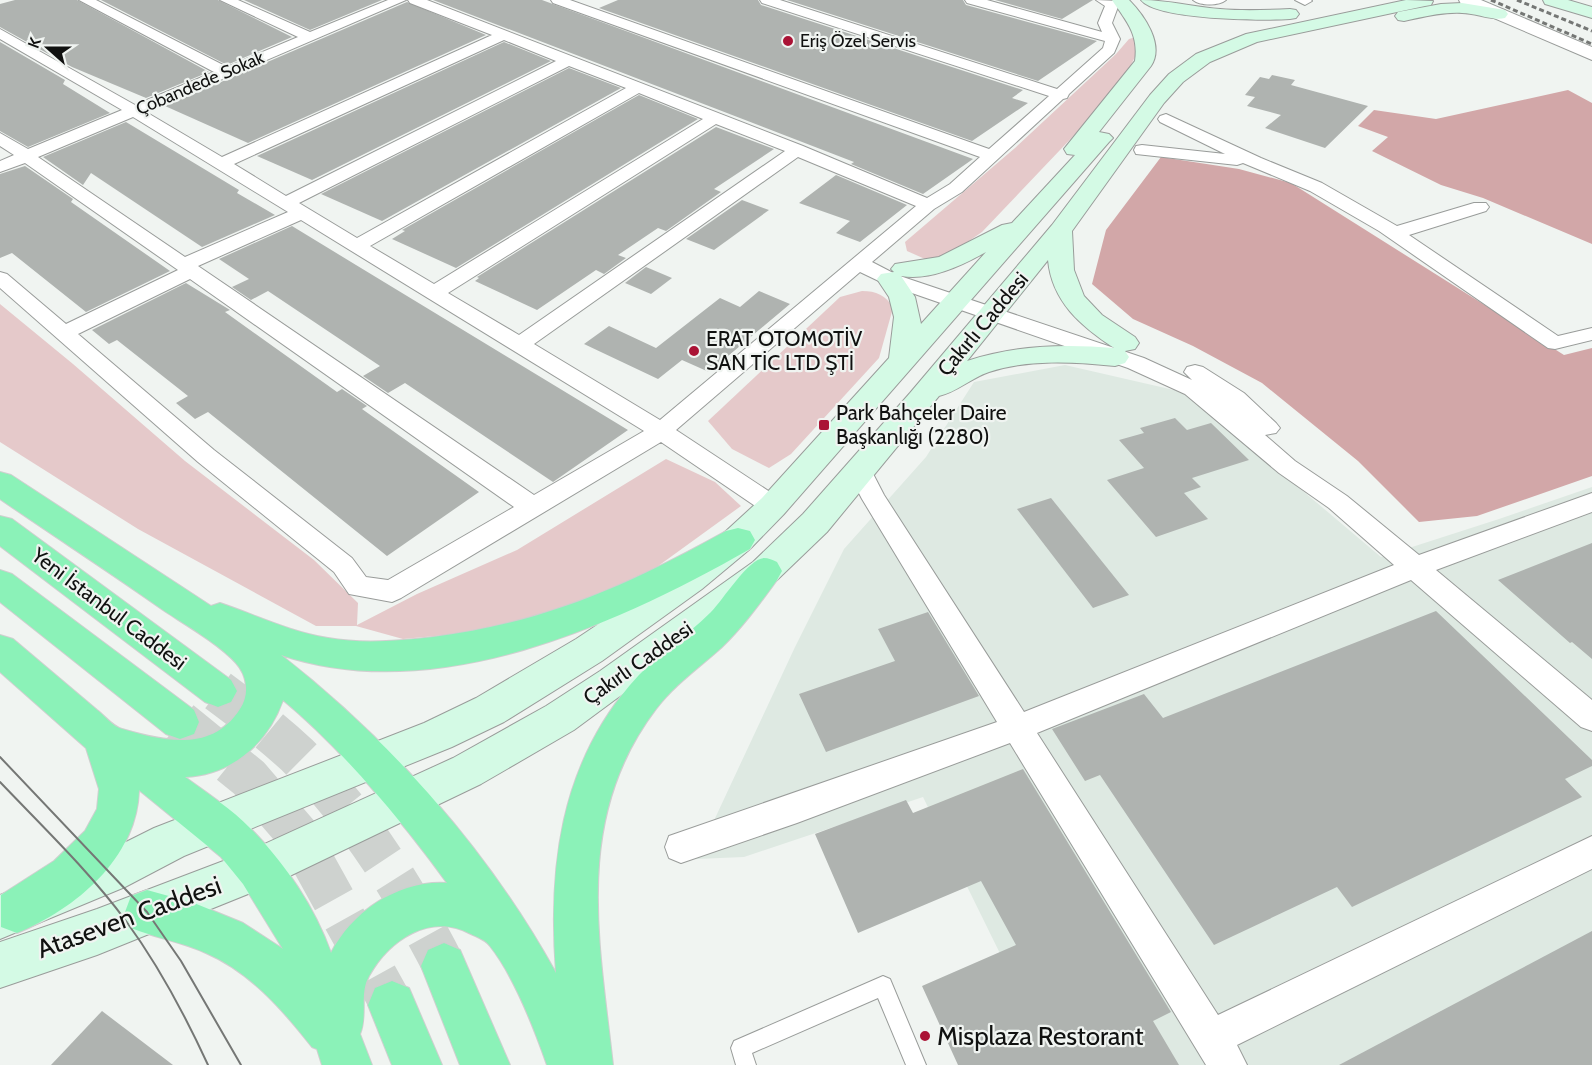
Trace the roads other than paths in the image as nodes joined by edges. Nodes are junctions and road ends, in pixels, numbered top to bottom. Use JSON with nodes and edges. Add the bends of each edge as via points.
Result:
{"nodes":[{"id":1,"x":86,"y":0,"type":"edge"},
{"id":2,"x":399,"y":0,"type":"edge"},
{"id":3,"x":415,"y":0,"type":"edge"},
{"id":4,"x":558,"y":0,"type":"edge"},
{"id":5,"x":767,"y":0,"type":"edge"},
{"id":6,"x":972,"y":0,"type":"edge"},
{"id":7,"x":1103,"y":0,"type":"edge"},
{"id":8,"x":1120,"y":0,"type":"edge"},
{"id":9,"x":1149,"y":0,"type":"edge"},
{"id":10,"x":1168,"y":0,"type":"edge"},
{"id":11,"x":1200,"y":0,"type":"edge"},
{"id":12,"x":1219,"y":0,"type":"edge"},
{"id":13,"x":1388,"y":0,"type":"edge"},
{"id":14,"x":1467,"y":0,"type":"edge"},
{"id":15,"x":1551,"y":0,"type":"edge"},
{"id":16,"x":238,"y":2,"type":"edge"},
{"id":17,"x":1438,"y":3,"type":"edge"},
{"id":18,"x":1317,"y":4,"type":"edge"},
{"id":19,"x":1592,"y":13,"type":"edge"},
{"id":20,"x":1499,"y":14,"type":"junction"},
{"id":21,"x":0,"y":33,"type":"edge"},
{"id":22,"x":504,"y":35,"type":"junction"},
{"id":23,"x":310,"y":37,"type":"junction"},
{"id":24,"x":1113,"y":39,"type":"junction"},
{"id":25,"x":1592,"y":54,"type":"edge"},
{"id":26,"x":568,"y":60,"type":"junction"},
{"id":27,"x":226,"y":72,"type":"junction"},
{"id":28,"x":1197,"y":86,"type":"dead end"},
{"id":29,"x":638,"y":88,"type":"junction"},
{"id":30,"x":1062,"y":95,"type":"junction"},
{"id":31,"x":134,"y":111,"type":"junction"},
{"id":32,"x":1172,"y":113,"type":"joint"},
{"id":33,"x":715,"y":117,"type":"junction"},
{"id":34,"x":0,"y":138,"type":"edge"},
{"id":35,"x":797,"y":150,"type":"junction"},
{"id":36,"x":1142,"y":150,"type":"junction"},
{"id":37,"x":26,"y":156,"type":"junction"},
{"id":38,"x":993,"y":156,"type":"junction"},
{"id":39,"x":1255,"y":162,"type":"junction"},
{"id":40,"x":220,"y":164,"type":"junction"},
{"id":41,"x":0,"y":167,"type":"edge"},
{"id":42,"x":1077,"y":188,"type":"junction"},
{"id":43,"x":928,"y":205,"type":"junction"},
{"id":44,"x":1480,"y":207,"type":"dead end"},
{"id":45,"x":294,"y":208,"type":"junction"},
{"id":46,"x":1028,"y":222,"type":"junction"},
{"id":47,"x":1060,"y":230,"type":"junction"},
{"id":48,"x":1395,"y":233,"type":"junction"},
{"id":49,"x":356,"y":246,"type":"junction"},
{"id":50,"x":861,"y":260,"type":"junction"},
{"id":51,"x":188,"y":268,"type":"junction"},
{"id":52,"x":897,"y":274,"type":"junction"},
{"id":53,"x":0,"y":278,"type":"edge"},
{"id":54,"x":434,"y":293,"type":"junction"},
{"id":55,"x":961,"y":296,"type":"junction"},
{"id":56,"x":996,"y":308,"type":"junction"},
{"id":57,"x":64,"y":333,"type":"junction"},
{"id":58,"x":1592,"y":334,"type":"edge"},
{"id":59,"x":519,"y":345,"type":"junction"},
{"id":60,"x":1120,"y":350,"type":"junction"},
{"id":61,"x":903,"y":359,"type":"junction"},
{"id":62,"x":920,"y":400,"type":"junction"},
{"id":63,"x":661,"y":431,"type":"junction"},
{"id":64,"x":860,"y":472,"type":"junction"},
{"id":65,"x":0,"y":483,"type":"edge"},
{"id":66,"x":1592,"y":502,"type":"edge"},
{"id":67,"x":773,"y":506,"type":"junction"},
{"id":68,"x":534,"y":508,"type":"junction"},
{"id":69,"x":0,"y":528,"type":"edge"},
{"id":70,"x":738,"y":540,"type":"junction"},
{"id":71,"x":1413,"y":568,"type":"junction"},
{"id":72,"x":765,"y":571,"type":"junction"},
{"id":73,"x":0,"y":583,"type":"edge"},
{"id":74,"x":156,"y":588,"type":"junction"},
{"id":75,"x":0,"y":650,"type":"edge"},
{"id":76,"x":249,"y":653,"type":"junction"},
{"id":77,"x":218,"y":691,"type":"tunnel mouth"},
{"id":78,"x":1592,"y":718,"type":"edge"},
{"id":79,"x":180,"y":722,"type":"tunnel mouth"},
{"id":80,"x":1016,"y":728,"type":"junction"},
{"id":81,"x":100,"y":736,"type":"junction"},
{"id":82,"x":373,"y":761,"type":"junction"},
{"id":83,"x":405,"y":798,"type":"junction"},
{"id":84,"x":215,"y":824,"type":"junction"},
{"id":85,"x":681,"y":847,"type":"dead end"},
{"id":86,"x":1592,"y":852,"type":"edge"},
{"id":87,"x":258,"y":868,"type":"junction"},
{"id":88,"x":147,"y":912,"type":"junction"},
{"id":89,"x":8,"y":914,"type":"edge"},
{"id":90,"x":507,"y":930,"type":"junction"},
{"id":91,"x":0,"y":965,"type":"edge"},
{"id":92,"x":444,"y":966,"type":"tunnel mouth"},
{"id":93,"x":392,"y":1005,"type":"tunnel mouth"},
{"id":94,"x":1219,"y":1051,"type":"edge"},
{"id":95,"x":344,"y":1054,"type":"edge"},
{"id":96,"x":417,"y":1065,"type":"edge"},
{"id":97,"x":485,"y":1065,"type":"edge"},
{"id":98,"x":572,"y":1065,"type":"edge"},
{"id":99,"x":588,"y":1065,"type":"edge"},
{"id":100,"x":747,"y":1065,"type":"edge"},
{"id":101,"x":916,"y":1065,"type":"edge"}],
"edges":[{"from":1,"to":27,"type":"street"},
{"from":2,"to":23,"type":"street","name":"Çobandede Sokak"},
{"from":3,"to":22,"type":"street"},
{"from":4,"to":38,"type":"street"},
{"from":5,"to":30,"type":"street"},
{"from":6,"to":24,"type":"street"},
{"from":7,"to":24,"type":"street","via":[[1112,4],[1105,23]]},
{"from":8,"to":42,"type":"main road","via":[[1143,32],[1144,62],[1079,141],[1070,164]]},
{"from":9,"to":18,"type":"main road","via":[[1192,11],[1241,16]]},
{"from":10,"to":18,"type":"main road","via":[[1251,12]]},
{"from":11,"to":12,"type":"street"},
{"from":13,"to":18,"type":"main road","name":"Çakırlı Caddesi"},
{"from":14,"to":20,"type":"street"},
{"from":15,"to":19,"type":"main road"},
{"from":16,"to":23,"type":"street"},
{"from":17,"to":20,"type":"main road"},
{"from":17,"to":28,"type":"main road","via":[[1273,44],[1242,57]]},
{"from":17,"to":42,"type":"main road","name":"Çakırlı Caddesi","via":[[1274,32],[1203,58],[1166,88],[1101,172]]},
{"from":18,"to":42,"type":"main road","name":"Çakırlı Caddesi","via":[[1284,20],[1205,45],[1172,63],[1148,83]]},
{"from":20,"to":25,"type":"street"},
{"from":21,"to":31,"type":"street"},
{"from":22,"to":26,"type":"street"},
{"from":22,"to":40,"type":"street"},
{"from":23,"to":27,"type":"street","name":"Çobandede Sokak"},
{"from":24,"to":30,"type":"street","via":[[1109,50]]},
{"from":26,"to":29,"type":"street"},
{"from":26,"to":45,"type":"street"},
{"from":27,"to":31,"type":"street","name":"Çobandede Sokak"},
{"from":29,"to":33,"type":"street"},
{"from":29,"to":49,"type":"street"},
{"from":30,"to":38,"type":"street"},
{"from":31,"to":37,"type":"street","name":"Çobandede Sokak"},
{"from":31,"to":40,"type":"street"},
{"from":32,"to":36,"type":"main road"},
{"from":32,"to":39,"type":"street"},
{"from":33,"to":35,"type":"street"},
{"from":33,"to":54,"type":"street"},
{"from":34,"to":37,"type":"street"},
{"from":35,"to":43,"type":"street"},
{"from":35,"to":59,"type":"street"},
{"from":36,"to":39,"type":"street"},
{"from":36,"to":42,"type":"main road","via":[[1116,177]]},
{"from":37,"to":41,"type":"street","name":"Çobandede Sokak"},
{"from":37,"to":51,"type":"street"},
{"from":38,"to":43,"type":"street","via":[[956,188]]},
{"from":39,"to":48,"type":"street","via":[[1316,187]]},
{"from":40,"to":45,"type":"street"},
{"from":42,"to":46,"type":"main road","name":"Çakırlı Caddesi"},
{"from":42,"to":47,"type":"main road","name":"Çakırlı Caddesi"},
{"from":43,"to":50,"type":"street"},
{"from":44,"to":48,"type":"street"},
{"from":45,"to":49,"type":"street"},
{"from":45,"to":51,"type":"street"},
{"from":46,"to":52,"type":"main road","via":[[944,265]]},
{"from":46,"to":55,"type":"main road","name":"Çakırlı Caddesi"},
{"from":47,"to":56,"type":"main road","name":"Çakırlı Caddesi"},
{"from":47,"to":60,"type":"main road","via":[[1065,286],[1084,315]]},
{"from":48,"to":58,"type":"street","via":[[1555,343]]},
{"from":49,"to":54,"type":"street"},
{"from":50,"to":52,"type":"street","via":[[867,268]]},
{"from":50,"to":63,"type":"street"},
{"from":51,"to":57,"type":"street"},
{"from":51,"to":68,"type":"street"},
{"from":52,"to":55,"type":"street"},
{"from":52,"to":61,"type":"main road","via":[[906,307]]},
{"from":53,"to":57,"type":"street"},
{"from":54,"to":59,"type":"street"},
{"from":55,"to":56,"type":"street"},
{"from":55,"to":61,"type":"main road","name":"Çakırlı Caddesi"},
{"from":56,"to":60,"type":"street"},
{"from":56,"to":62,"type":"main road","name":"Çakırlı Caddesi"},
{"from":57,"to":68,"type":"street","via":[[206,456],[343,565],[358,587],[392,591]]},
{"from":59,"to":63,"type":"street"},
{"from":60,"to":62,"type":"main road","via":[[1050,354],[972,368]]},
{"from":60,"to":71,"type":"street","via":[[1193,389],[1287,467],[1338,502]]},
{"from":61,"to":67,"type":"main road","name":"Çakırlı Caddesi"},
{"from":62,"to":64,"type":"main road","name":"Çakırlı Caddesi"},
{"from":63,"to":67,"type":"street"},
{"from":63,"to":68,"type":"street"},
{"from":64,"to":72,"type":"main road","name":"Çakırlı Caddesi"},
{"from":64,"to":80,"type":"street"},
{"from":65,"to":74,"type":"highway"},
{"from":66,"to":71,"type":"street"},
{"from":67,"to":70,"type":"main road","name":"Çakırlı Caddesi"},
{"from":69,"to":77,"type":"highway","name":"Yeni İstanbul Caddesi"},
{"from":70,"to":74,"type":"highway","via":[[651,588],[562,626],[473,647],[400,656],[330,653],[303,647],[240,626]]},
{"from":70,"to":82,"type":"main road","name":"Çakırlı Caddesi","via":[[690,580],[536,684],[438,735]]},
{"from":71,"to":78,"type":"street"},
{"from":71,"to":80,"type":"street"},
{"from":72,"to":83,"type":"main road","name":"Çakırlı Caddesi","via":[[560,717],[467,771]]},
{"from":72,"to":99,"type":"highway","via":[[718,628],[642,698],[617,731],[587,800],[579,834],[575,884]]},
{"from":73,"to":79,"type":"highway"},
{"from":74,"to":76,"type":"highway"},
{"from":75,"to":81,"type":"highway"},
{"from":76,"to":81,"type":"highway","via":[[262,672],[264,698],[255,720],[235,741],[214,753],[192,759],[141,754]]},
{"from":76,"to":82,"type":"highway","via":[[308,699]]},
{"from":80,"to":85,"type":"street"},
{"from":80,"to":94,"type":"street"},
{"from":81,"to":84,"type":"highway"},
{"from":81,"to":89,"type":"highway","via":[[110,755],[119,789],[116,819],[69,878]]},
{"from":82,"to":83,"type":"highway"},
{"from":82,"to":84,"type":"main road","name":"Çakırlı Caddesi"},
{"from":83,"to":87,"type":"main road","name":"Çakırlı Caddesi"},
{"from":83,"to":90,"type":"highway","via":[[448,846]]},
{"from":84,"to":87,"type":"highway"},
{"from":84,"to":89,"type":"main road","name":"Ataseven Caddesi"},
{"from":86,"to":94,"type":"street"},
{"from":87,"to":88,"type":"main road","name":"Ataseven Caddesi"},
{"from":87,"to":95,"type":"highway","via":[[306,945]]},
{"from":88,"to":91,"type":"main road","name":"Ataseven Caddesi"},
{"from":88,"to":95,"type":"highway","via":[[196,926],[240,946],[277,974]]},
{"from":90,"to":95,"type":"highway","via":[[479,913],[454,905],[428,904],[387,922],[360,949],[345,975],[339,1003]]},
{"from":90,"to":98,"type":"highway","via":[[548,1004]]},
{"from":92,"to":97,"type":"highway"},
{"from":93,"to":96,"type":"highway"},
{"from":100,"to":101,"type":"lane","via":[[741,1048],[883,986]]}]}
